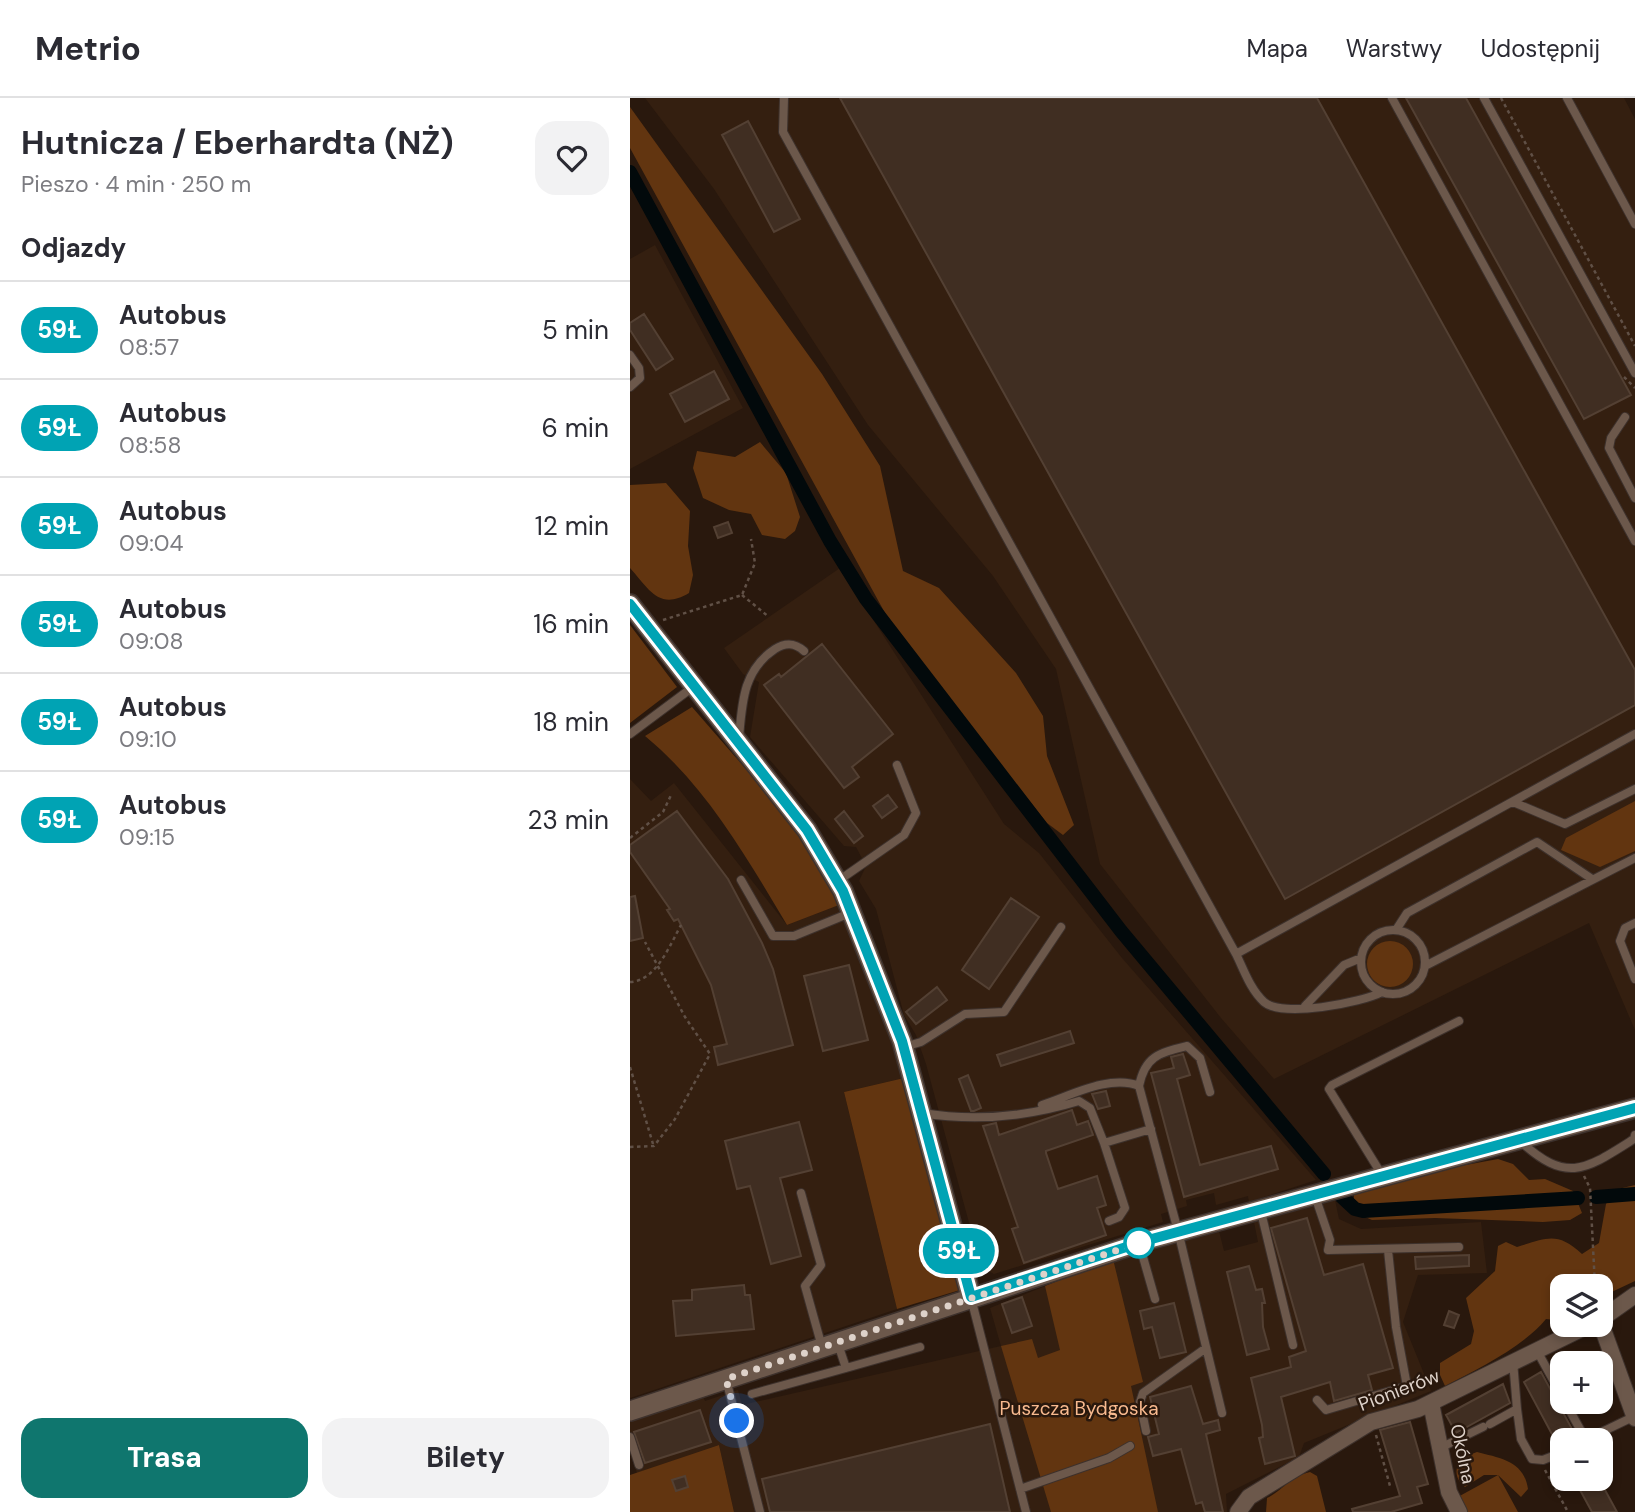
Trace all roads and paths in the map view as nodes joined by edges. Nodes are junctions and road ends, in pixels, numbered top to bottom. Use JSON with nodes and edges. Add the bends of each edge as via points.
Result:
{"nodes":[{"id":1,"x":784,"y":98,"type":"edge"},
{"id":2,"x":1392,"y":98,"type":"edge"},
{"id":3,"x":1484,"y":98,"type":"edge"},
{"id":4,"x":1502,"y":98,"type":"edge"},
{"id":5,"x":1567,"y":98,"type":"edge"},
{"id":6,"x":1635,"y":224,"type":"edge"},
{"id":7,"x":1635,"y":346,"type":"edge"},
{"id":8,"x":630,"y":355,"type":"edge"},
{"id":9,"x":1635,"y":373,"type":"edge"},
{"id":10,"x":630,"y":387,"type":"edge"},
{"id":11,"x":1625,"y":417,"type":"dead end"},
{"id":12,"x":1635,"y":498,"type":"edge"},
{"id":13,"x":751,"y":539,"type":"dead end"},
{"id":14,"x":1635,"y":541,"type":"edge"},
{"id":15,"x":741,"y":595,"type":"junction"},
{"id":16,"x":630,"y":604,"type":"edge"},
{"id":17,"x":769,"y":617,"type":"dead end"},
{"id":18,"x":646,"y":625,"type":"junction"},
{"id":19,"x":804,"y":652,"type":"dead end"},
{"id":20,"x":693,"y":687,"type":"junction"},
{"id":21,"x":630,"y":734,"type":"edge"},
{"id":22,"x":1635,"y":734,"type":"edge"},
{"id":23,"x":738,"y":744,"type":"junction"},
{"id":24,"x":897,"y":765,"type":"dead end"},
{"id":25,"x":1635,"y":789,"type":"edge"},
{"id":26,"x":672,"y":793,"type":"dead end"},
{"id":27,"x":1513,"y":802,"type":"junction"},
{"id":28,"x":630,"y":838,"type":"edge"},
{"id":29,"x":1635,"y":858,"type":"edge"},
{"id":30,"x":1592,"y":879,"type":"junction"},
{"id":31,"x":741,"y":880,"type":"dead end"},
{"id":32,"x":838,"y":881,"type":"junction"},
{"id":33,"x":853,"y":912,"type":"junction"},
{"id":34,"x":1635,"y":923,"type":"edge"},
{"id":35,"x":681,"y":925,"type":"dead end"},
{"id":36,"x":1060,"y":927,"type":"dead end"},
{"id":37,"x":1396,"y":930,"type":"junction"},
{"id":38,"x":645,"y":942,"type":"dead end"},
{"id":39,"x":1236,"y":954,"type":"junction"},
{"id":40,"x":1361,"y":958,"type":"junction"},
{"id":41,"x":657,"y":966,"type":"junction"},
{"id":42,"x":1425,"y":966,"type":"junction"},
{"id":43,"x":1635,"y":979,"type":"edge"},
{"id":44,"x":630,"y":982,"type":"edge"},
{"id":45,"x":1382,"y":992,"type":"junction"},
{"id":46,"x":1306,"y":1006,"type":"junction"},
{"id":47,"x":1459,"y":1021,"type":"dead end"},
{"id":48,"x":904,"y":1047,"type":"junction"},
{"id":49,"x":630,"y":1067,"type":"edge"},
{"id":50,"x":1139,"y":1087,"type":"junction"},
{"id":51,"x":1210,"y":1092,"type":"dead end"},
{"id":52,"x":1042,"y":1105,"type":"dead end"},
{"id":53,"x":1635,"y":1108,"type":"edge"},
{"id":54,"x":922,"y":1113,"type":"junction"},
{"id":55,"x":1152,"y":1129,"type":"junction"},
{"id":56,"x":1635,"y":1135,"type":"edge"},
{"id":57,"x":1518,"y":1139,"type":"junction"},
{"id":58,"x":1104,"y":1143,"type":"junction"},
{"id":59,"x":654,"y":1146,"type":"junction"},
{"id":60,"x":630,"y":1147,"type":"edge"},
{"id":61,"x":1579,"y":1167,"type":"junction"},
{"id":62,"x":1382,"y":1175,"type":"junction"},
{"id":63,"x":1314,"y":1193,"type":"junction"},
{"id":64,"x":801,"y":1194,"type":"dead end"},
{"id":65,"x":1260,"y":1209,"type":"junction"},
{"id":66,"x":1109,"y":1222,"type":"dead end"},
{"id":67,"x":1178,"y":1231,"type":"junction"},
{"id":68,"x":1139,"y":1243,"type":"junction"},
{"id":69,"x":1459,"y":1247,"type":"dead end"},
{"id":70,"x":1388,"y":1250,"type":"junction"},
{"id":71,"x":1594,"y":1274,"type":"edge"},
{"id":72,"x":1635,"y":1295,"type":"edge"},
{"id":73,"x":971,"y":1297,"type":"junction"},
{"id":74,"x":1155,"y":1298,"type":"dead end"},
{"id":75,"x":1613,"y":1312,"type":"edge"},
{"id":76,"x":1562,"y":1337,"type":"edge"},
{"id":77,"x":1606,"y":1337,"type":"edge"},
{"id":78,"x":830,"y":1344,"type":"junction"},
{"id":79,"x":1293,"y":1345,"type":"dead end"},
{"id":80,"x":920,"y":1347,"type":"dead end"},
{"id":81,"x":1206,"y":1348,"type":"junction"},
{"id":82,"x":1536,"y":1349,"type":"junction"},
{"id":83,"x":1514,"y":1361,"type":"junction"},
{"id":84,"x":846,"y":1368,"type":"junction"},
{"id":85,"x":1550,"y":1374,"type":"edge"},
{"id":86,"x":726,"y":1379,"type":"junction"},
{"id":87,"x":751,"y":1394,"type":"dead end"},
{"id":88,"x":1317,"y":1400,"type":"dead end"},
{"id":89,"x":1431,"y":1403,"type":"junction"},
{"id":90,"x":1517,"y":1409,"type":"junction"},
{"id":91,"x":630,"y":1410,"type":"edge"},
{"id":92,"x":1222,"y":1413,"type":"dead end"},
{"id":93,"x":1635,"y":1417,"type":"edge"},
{"id":94,"x":1371,"y":1422,"type":"junction"},
{"id":95,"x":1611,"y":1428,"type":"edge"},
{"id":96,"x":1146,"y":1431,"type":"dead end"},
{"id":97,"x":630,"y":1437,"type":"edge"},
{"id":98,"x":1130,"y":1446,"type":"dead end"},
{"id":99,"x":1440,"y":1448,"type":"junction"},
{"id":100,"x":1550,"y":1457,"type":"edge"},
{"id":101,"x":1540,"y":1461,"type":"junction"},
{"id":102,"x":639,"y":1465,"type":"dead end"},
{"id":103,"x":1391,"y":1486,"type":"dead end"},
{"id":104,"x":1020,"y":1489,"type":"junction"},
{"id":105,"x":760,"y":1512,"type":"edge"},
{"id":106,"x":1026,"y":1512,"type":"edge"},
{"id":107,"x":1238,"y":1512,"type":"edge"},
{"id":108,"x":1460,"y":1512,"type":"edge"},
{"id":109,"x":1567,"y":1512,"type":"edge"}],
"edges":[{"from":1,"to":39,"type":"lane","via":[[783,132]]},
{"from":2,"to":14,"type":"lane"},
{"from":3,"to":9,"type":"lane"},
{"from":4,"to":7,"type":"path"},
{"from":5,"to":6,"type":"lane"},
{"from":8,"to":10,"type":"lane","via":[[640,378]]},
{"from":11,"to":12,"type":"lane","via":[[1609,447]]},
{"from":13,"to":15,"type":"path","via":[[755,563]]},
{"from":15,"to":17,"type":"path"},
{"from":15,"to":18,"type":"path"},
{"from":16,"to":18,"type":"street"},
{"from":18,"to":20,"type":"street"},
{"from":19,"to":23,"type":"lane","via":[[787,643],[754,668],[742,702]]},
{"from":20,"to":21,"type":"lane"},
{"from":20,"to":23,"type":"street"},
{"from":22,"to":27,"type":"lane"},
{"from":23,"to":32,"type":"street","via":[[807,830]]},
{"from":24,"to":32,"type":"lane","via":[[916,813],[904,835]]},
{"from":25,"to":27,"type":"lane","via":[[1565,824]]},
{"from":26,"to":28,"type":"path","via":[[663,812]]},
{"from":27,"to":39,"type":"lane"},
{"from":29,"to":30,"type":"lane"},
{"from":30,"to":37,"type":"lane","via":[[1537,842],[1407,913]]},
{"from":30,"to":42,"type":"lane"},
{"from":31,"to":33,"type":"lane","via":[[773,936],[794,936]]},
{"from":32,"to":33,"type":"street"},
{"from":33,"to":48,"type":"street"},
{"from":34,"to":43,"type":"lane","via":[[1625,928],[1620,941]]},
{"from":35,"to":41,"type":"path"},
{"from":36,"to":48,"type":"lane","via":[[1004,1012],[965,1014],[921,1042]]},
{"from":37,"to":40,"type":"lane","via":[[1370,938]]},
{"from":37,"to":42,"type":"lane","via":[[1419,942]]},
{"from":38,"to":41,"type":"path"},
{"from":39,"to":46,"type":"lane","via":[[1253,990],[1266,1004],[1285,1009]]},
{"from":40,"to":45,"type":"lane","via":[[1366,979]]},
{"from":40,"to":46,"type":"lane","via":[[1344,965]]},
{"from":41,"to":44,"type":"path"},
{"from":41,"to":59,"type":"path","via":[[710,1054],[675,1119]]},
{"from":42,"to":45,"type":"lane","via":[[1412,988],[1403,993]]},
{"from":45,"to":46,"type":"lane","via":[[1365,1001]]},
{"from":47,"to":62,"type":"lane","via":[[1329,1089]]},
{"from":48,"to":54,"type":"street"},
{"from":49,"to":59,"type":"path"},
{"from":50,"to":51,"type":"lane","via":[[1148,1061],[1187,1046],[1200,1058]]},
{"from":50,"to":52,"type":"lane","via":[[1113,1083]]},
{"from":50,"to":55,"type":"lane"},
{"from":53,"to":57,"type":"street"},
{"from":54,"to":58,"type":"lane","via":[[1035,1115],[1079,1101],[1090,1108]]},
{"from":54,"to":73,"type":"street"},
{"from":55,"to":58,"type":"lane"},
{"from":55,"to":67,"type":"lane"},
{"from":56,"to":61,"type":"lane","via":[[1597,1162]]},
{"from":57,"to":61,"type":"lane","via":[[1540,1160],[1564,1170]]},
{"from":57,"to":62,"type":"street"},
{"from":58,"to":66,"type":"lane","via":[[1125,1208]]},
{"from":59,"to":60,"type":"path"},
{"from":61,"to":71,"type":"path","via":[[1590,1188]]},
{"from":62,"to":63,"type":"street"},
{"from":63,"to":65,"type":"street"},
{"from":63,"to":70,"type":"lane","via":[[1330,1240],[1328,1250]]},
{"from":64,"to":78,"type":"lane","via":[[821,1265],[805,1286]]},
{"from":65,"to":67,"type":"street"},
{"from":65,"to":79,"type":"lane"},
{"from":67,"to":68,"type":"street"},
{"from":67,"to":81,"type":"lane"},
{"from":68,"to":73,"type":"street"},
{"from":68,"to":74,"type":"lane"},
{"from":69,"to":70,"type":"lane"},
{"from":70,"to":88,"type":"lane","via":[[1407,1386],[1326,1410]]},
{"from":72,"to":75,"type":"street"},
{"from":73,"to":78,"type":"street"},
{"from":73,"to":104,"type":"lane"},
{"from":76,"to":82,"type":"street","name":"Pionierów"},
{"from":77,"to":93,"type":"street"},
{"from":78,"to":84,"type":"lane"},
{"from":78,"to":86,"type":"street"},
{"from":80,"to":84,"type":"lane"},
{"from":81,"to":92,"type":"lane"},
{"from":81,"to":96,"type":"lane","via":[[1143,1393],[1140,1402]]},
{"from":82,"to":83,"type":"street","name":"Pionierów"},
{"from":82,"to":85,"type":"lane"},
{"from":83,"to":89,"type":"street","name":"Pionierów"},
{"from":83,"to":90,"type":"lane"},
{"from":84,"to":87,"type":"lane"},
{"from":86,"to":91,"type":"street"},
{"from":86,"to":105,"type":"lane"},
{"from":89,"to":94,"type":"street","name":"Pionierów"},
{"from":89,"to":99,"type":"street","name":"Okólna"},
{"from":90,"to":99,"type":"lane"},
{"from":90,"to":101,"type":"lane","via":[[1526,1451]]},
{"from":93,"to":95,"type":"lane"},
{"from":94,"to":103,"type":"path"},
{"from":94,"to":107,"type":"street","name":"Pionierów","via":[[1249,1497]]},
{"from":97,"to":102,"type":"lane"},
{"from":98,"to":104,"type":"lane","via":[[1109,1458]]},
{"from":99,"to":108,"type":"street","name":"Okólna","via":[[1449,1493]]},
{"from":100,"to":101,"type":"lane"},
{"from":101,"to":109,"type":"path"},
{"from":104,"to":106,"type":"lane"}]}
